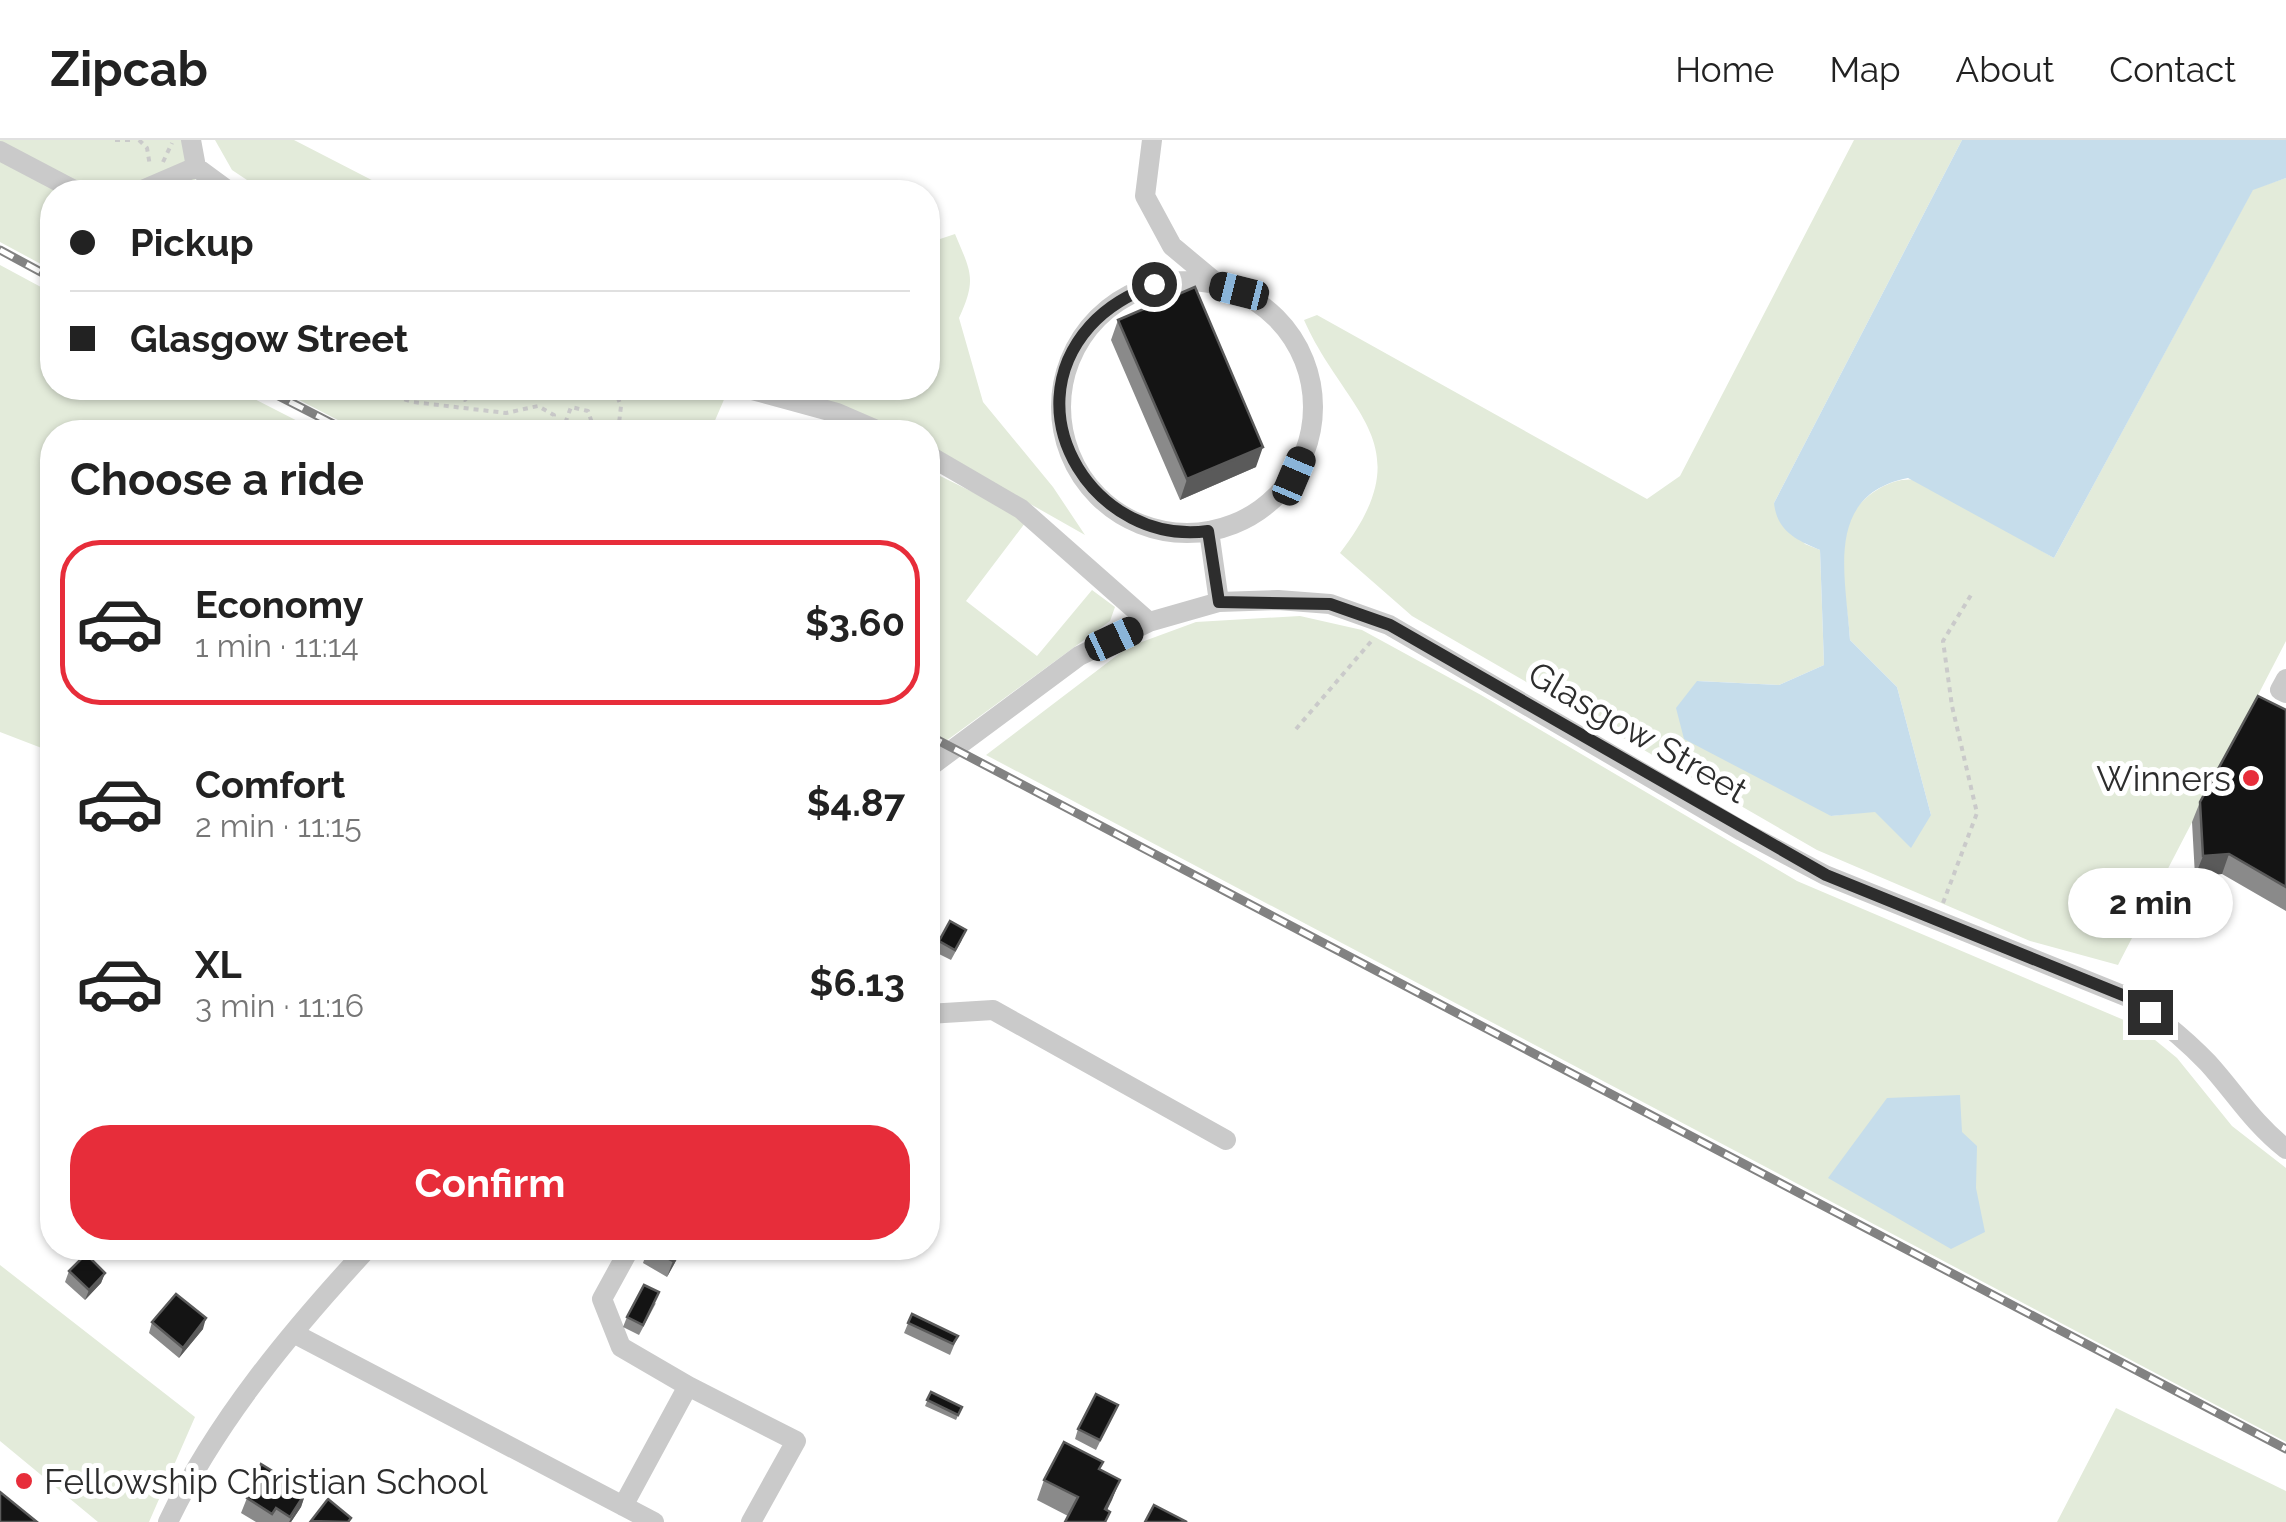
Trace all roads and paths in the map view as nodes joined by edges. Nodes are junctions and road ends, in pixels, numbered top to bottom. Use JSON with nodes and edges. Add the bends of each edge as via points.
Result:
{"nodes":[{"id":1,"x":115,"y":140,"type":"edge"},
{"id":2,"x":134,"y":140,"type":"edge"},
{"id":3,"x":191,"y":140,"type":"edge"},
{"id":4,"x":1152,"y":140,"type":"edge"},
{"id":5,"x":0,"y":152,"type":"edge"},
{"id":6,"x":196,"y":167,"type":"junction"},
{"id":7,"x":55,"y":180,"type":"edge"},
{"id":8,"x":166,"y":180,"type":"edge"},
{"id":9,"x":214,"y":180,"type":"edge"},
{"id":10,"x":1219,"y":286,"type":"junction"},
{"id":11,"x":406,"y":400,"type":"edge"},
{"id":12,"x":787,"y":400,"type":"edge"},
{"id":13,"x":554,"y":420,"type":"edge"},
{"id":14,"x":566,"y":420,"type":"edge"},
{"id":15,"x":591,"y":420,"type":"edge"},
{"id":16,"x":852,"y":420,"type":"edge"},
{"id":17,"x":940,"y":461,"type":"edge"},
{"id":18,"x":1208,"y":531,"type":"junction"},
{"id":19,"x":1971,"y":595,"type":"dead end"},
{"id":20,"x":1219,"y":602,"type":"junction"},
{"id":21,"x":1149,"y":622,"type":"junction"},
{"id":22,"x":1390,"y":625,"type":"junction"},
{"id":23,"x":2286,"y":678,"type":"edge"},
{"id":24,"x":2286,"y":693,"type":"edge"},
{"id":25,"x":1296,"y":729,"type":"dead end"},
{"id":26,"x":940,"y":759,"type":"edge"},
{"id":27,"x":1936,"y":922,"type":"junction"},
{"id":28,"x":940,"y":1013,"type":"edge"},
{"id":29,"x":1226,"y":1140,"type":"dead end"},
{"id":30,"x":2286,"y":1148,"type":"edge"},
{"id":31,"x":358,"y":1260,"type":"edge"},
{"id":32,"x":623,"y":1260,"type":"edge"},
{"id":33,"x":295,"y":1334,"type":"junction"},
{"id":34,"x":688,"y":1386,"type":"junction"},
{"id":35,"x":623,"y":1506,"type":"junction"},
{"id":36,"x":168,"y":1522,"type":"edge"},
{"id":37,"x":654,"y":1522,"type":"edge"},
{"id":38,"x":751,"y":1522,"type":"edge"}],
"edges":[{"from":1,"to":2,"type":"path"},
{"from":3,"to":6,"type":"street"},
{"from":4,"to":10,"type":"street","via":[[1145,196],[1172,246]]},
{"from":5,"to":7,"type":"street"},
{"from":6,"to":8,"type":"street"},
{"from":6,"to":9,"type":"street"},
{"from":10,"to":18,"type":"street","via":[[1275,315],[1301,351],[1314,393],[1311,436],[1294,476],[1265,508]]},
{"from":10,"to":18,"type":"street","via":[[1197,280],[1154,284],[1117,301],[1088,328],[1068,363],[1061,402],[1065,441],[1082,478],[1109,507],[1144,526],[1182,534]]},
{"from":11,"to":13,"type":"path","via":[[506,413],[538,406]]},
{"from":12,"to":16,"type":"street"},
{"from":14,"to":15,"type":"path","via":[[571,407],[588,411]]},
{"from":17,"to":21,"type":"street","via":[[1021,510]]},
{"from":18,"to":20,"type":"street"},
{"from":19,"to":27,"type":"path","via":[[1943,641],[1977,813]]},
{"from":20,"to":21,"type":"street","name":"Glasgow Street"},
{"from":20,"to":22,"type":"street","name":"Glasgow Street","via":[[1330,604]]},
{"from":21,"to":26,"type":"street","name":"Glasgow Street","via":[[1079,656]]},
{"from":22,"to":25,"type":"path"},
{"from":22,"to":27,"type":"street","name":"Glasgow Street","via":[[1742,831]]},
{"from":23,"to":24,"type":"street","via":[[2280,690]]},
{"from":27,"to":30,"type":"street","name":"Glasgow Street","via":[[2130,998],[2169,1024],[2249,1118]]},
{"from":28,"to":29,"type":"street","via":[[993,1010]]},
{"from":31,"to":33,"type":"street"},
{"from":32,"to":34,"type":"street","via":[[602,1299],[621,1346]]},
{"from":33,"to":35,"type":"street"},
{"from":33,"to":36,"type":"street","via":[[250,1388]]},
{"from":34,"to":35,"type":"street"},
{"from":34,"to":38,"type":"street","via":[[796,1441]]},
{"from":35,"to":37,"type":"street"}]}
